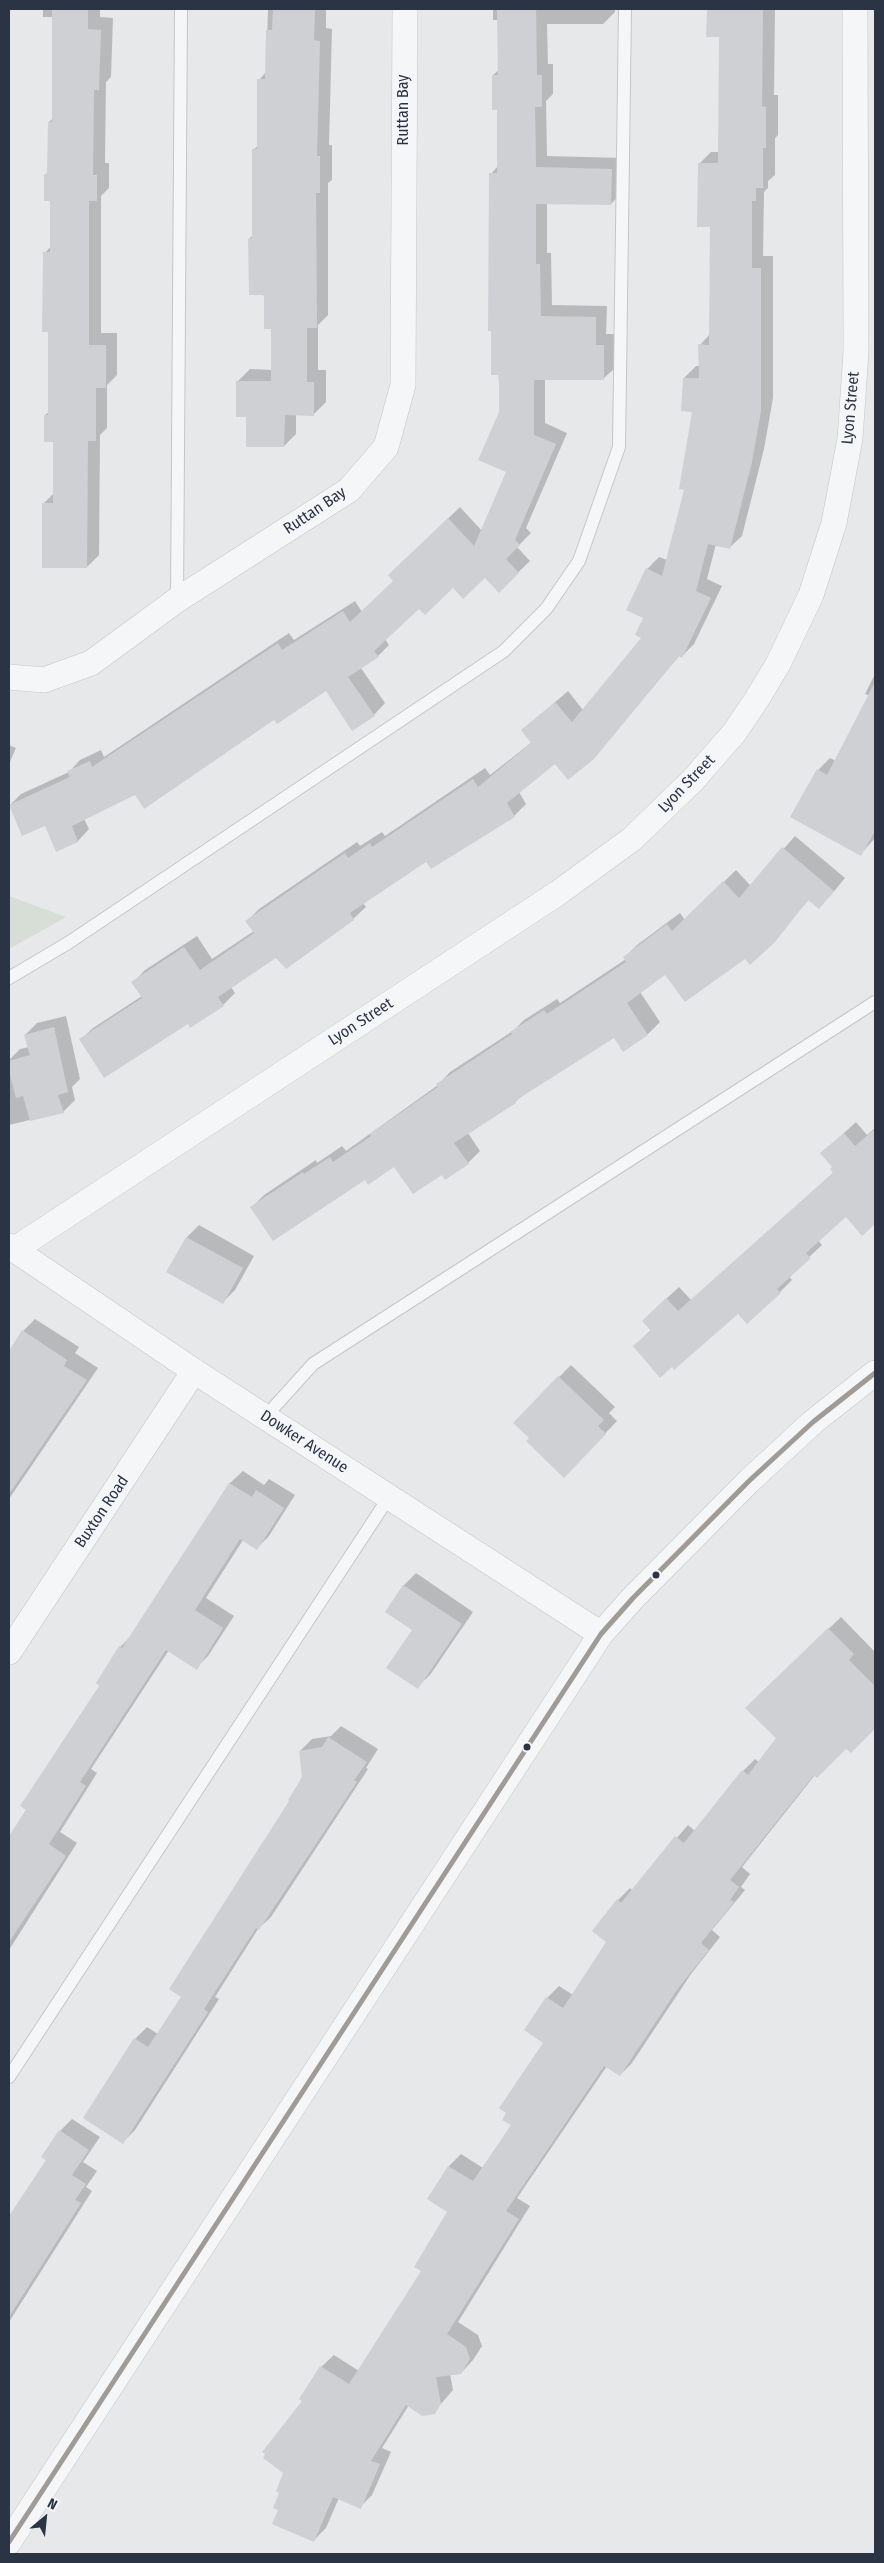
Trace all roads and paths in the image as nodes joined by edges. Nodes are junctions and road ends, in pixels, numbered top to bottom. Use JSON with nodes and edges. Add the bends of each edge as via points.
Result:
{"nodes":[{"id":1,"x":181,"y":9,"type":"edge"},
{"id":2,"x":405,"y":9,"type":"edge"},
{"id":3,"x":625,"y":9,"type":"edge"},
{"id":4,"x":855,"y":9,"type":"edge"},
{"id":5,"x":177,"y":600,"type":"junction"},
{"id":6,"x":9,"y":677,"type":"edge"},
{"id":7,"x":9,"y":978,"type":"edge"},
{"id":8,"x":875,"y":1002,"type":"edge"},
{"id":9,"x":11,"y":1248,"type":"edge"},
{"id":10,"x":194,"y":1371,"type":"junction"},
{"id":11,"x":875,"y":1373,"type":"edge"},
{"id":12,"x":266,"y":1416,"type":"junction"},
{"id":13,"x":390,"y":1497,"type":"junction"},
{"id":14,"x":601,"y":1634,"type":"junction"},
{"id":15,"x":9,"y":1652,"type":"edge"},
{"id":16,"x":9,"y":2078,"type":"edge"},
{"id":17,"x":9,"y":2542,"type":"edge"}],
"edges":[{"from":1,"to":5,"type":"lane"},
{"from":2,"to":5,"type":"street","name":"Ruttan Bay","via":[[403,386],[386,447],[348,490]]},
{"from":3,"to":7,"type":"lane","via":[[619,447],[579,561],[546,609],[504,651],[68,944]]},
{"from":4,"to":9,"type":"street","name":"Lyon Street","via":[[856,352],[850,440],[834,523],[812,595],[778,664],[734,733],[693,780],[632,839],[558,893]]},
{"from":5,"to":6,"type":"street","name":"Ruttan Bay","via":[[91,663],[44,680]]},
{"from":8,"to":12,"type":"lane","via":[[313,1364]]},
{"from":9,"to":10,"type":"street","name":"Dowker Avenue"},
{"from":10,"to":12,"type":"street","name":"Dowker Avenue"},
{"from":10,"to":15,"type":"street","name":"Buxton Road"},
{"from":11,"to":14,"type":"street","via":[[749,1481]]},
{"from":12,"to":13,"type":"street","name":"Dowker Avenue"},
{"from":13,"to":14,"type":"street","name":"Dowker Avenue"},
{"from":13,"to":16,"type":"lane"},
{"from":14,"to":17,"type":"street"}]}
